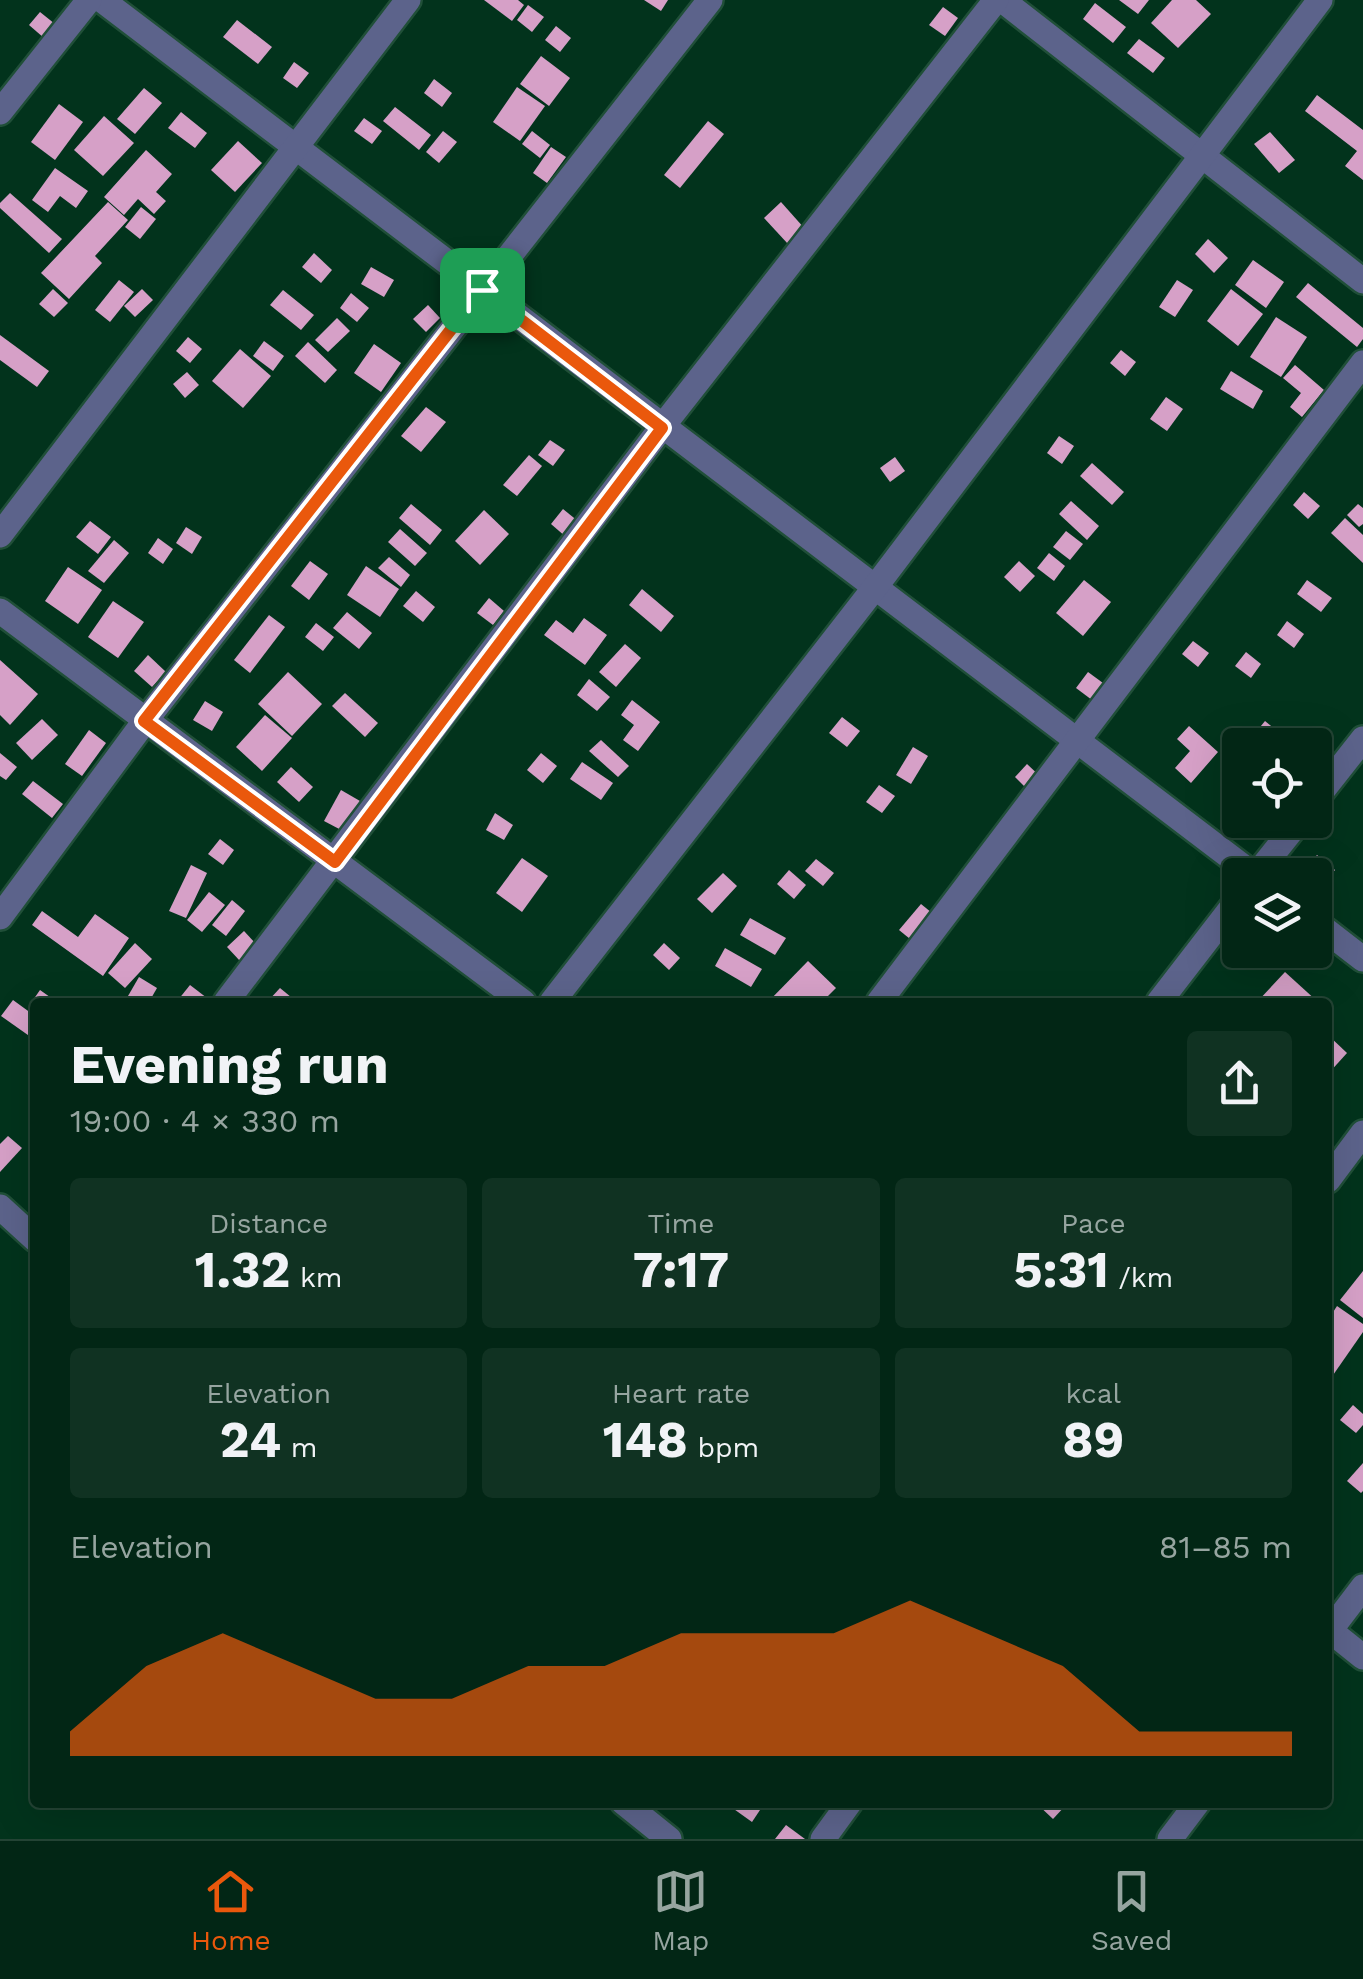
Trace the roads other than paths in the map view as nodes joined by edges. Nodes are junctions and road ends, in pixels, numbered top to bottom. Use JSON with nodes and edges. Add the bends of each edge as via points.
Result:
{"nodes":[{"id":1,"x":89,"y":0,"type":"edge"},
{"id":2,"x":102,"y":0,"type":"edge"},
{"id":3,"x":408,"y":0,"type":"edge"},
{"id":4,"x":710,"y":0,"type":"edge"},
{"id":5,"x":999,"y":0,"type":"edge"},
{"id":6,"x":1316,"y":1,"type":"edge"},
{"id":7,"x":0,"y":112,"type":"edge"},
{"id":8,"x":298,"y":146,"type":"junction"},
{"id":9,"x":1202,"y":156,"type":"junction"},
{"id":10,"x":1363,"y":281,"type":"edge"},
{"id":11,"x":482,"y":290,"type":"junction"},
{"id":12,"x":1363,"y":363,"type":"edge"},
{"id":13,"x":662,"y":428,"type":"junction"},
{"id":14,"x":0,"y":535,"type":"edge"},
{"id":15,"x":876,"y":586,"type":"junction"},
{"id":16,"x":0,"y":610,"type":"edge"},
{"id":17,"x":144,"y":721,"type":"junction"},
{"id":18,"x":1363,"y":739,"type":"edge"},
{"id":19,"x":1078,"y":743,"type":"junction"},
{"id":20,"x":1332,"y":778,"type":"edge"},
{"id":21,"x":1285,"y":838,"type":"edge"},
{"id":22,"x":1232,"y":858,"type":"edge"},
{"id":23,"x":1269,"y":858,"type":"edge"},
{"id":24,"x":335,"y":862,"type":"junction"},
{"id":25,"x":0,"y":917,"type":"edge"},
{"id":26,"x":1222,"y":920,"type":"edge"},
{"id":27,"x":1332,"y":935,"type":"edge"},
{"id":28,"x":1363,"y":959,"type":"edge"},
{"id":29,"x":229,"y":998,"type":"edge"},
{"id":30,"x":518,"y":998,"type":"edge"},
{"id":31,"x":555,"y":998,"type":"edge"},
{"id":32,"x":881,"y":998,"type":"edge"},
{"id":33,"x":1162,"y":998,"type":"edge"},
{"id":34,"x":1363,"y":1133,"type":"edge"},
{"id":35,"x":1332,"y":1175,"type":"edge"},
{"id":36,"x":0,"y":1206,"type":"edge"},
{"id":37,"x":30,"y":1234,"type":"edge"},
{"id":38,"x":1363,"y":1586,"type":"edge"},
{"id":39,"x":1332,"y":1626,"type":"edge"},
{"id":40,"x":1332,"y":1634,"type":"edge"},
{"id":41,"x":1363,"y":1657,"type":"edge"},
{"id":42,"x":630,"y":1808,"type":"edge"},
{"id":43,"x":846,"y":1808,"type":"edge"},
{"id":44,"x":1193,"y":1808,"type":"edge"},
{"id":45,"x":668,"y":1839,"type":"edge"},
{"id":46,"x":823,"y":1839,"type":"edge"},
{"id":47,"x":1170,"y":1839,"type":"edge"}],
"edges":[{"from":1,"to":7,"type":"street"},
{"from":2,"to":8,"type":"street"},
{"from":3,"to":8,"type":"street"},
{"from":4,"to":11,"type":"street"},
{"from":5,"to":9,"type":"street"},
{"from":5,"to":13,"type":"street"},
{"from":6,"to":9,"type":"street"},
{"from":8,"to":11,"type":"street"},
{"from":8,"to":14,"type":"street"},
{"from":9,"to":10,"type":"street"},
{"from":9,"to":15,"type":"street"},
{"from":11,"to":13,"type":"street"},
{"from":11,"to":17,"type":"street"},
{"from":12,"to":19,"type":"street"},
{"from":13,"to":15,"type":"street"},
{"from":13,"to":24,"type":"street"},
{"from":15,"to":19,"type":"street"},
{"from":15,"to":31,"type":"street"},
{"from":16,"to":17,"type":"street"},
{"from":17,"to":24,"type":"street"},
{"from":17,"to":25,"type":"street"},
{"from":18,"to":20,"type":"street"},
{"from":19,"to":22,"type":"street"},
{"from":19,"to":32,"type":"street"},
{"from":21,"to":23,"type":"street"},
{"from":24,"to":29,"type":"street"},
{"from":24,"to":30,"type":"street"},
{"from":26,"to":33,"type":"street"},
{"from":27,"to":28,"type":"street"},
{"from":34,"to":35,"type":"street"},
{"from":36,"to":37,"type":"street"},
{"from":38,"to":39,"type":"street"},
{"from":40,"to":41,"type":"street"},
{"from":42,"to":45,"type":"street"},
{"from":43,"to":46,"type":"street"},
{"from":44,"to":47,"type":"street"}]}
